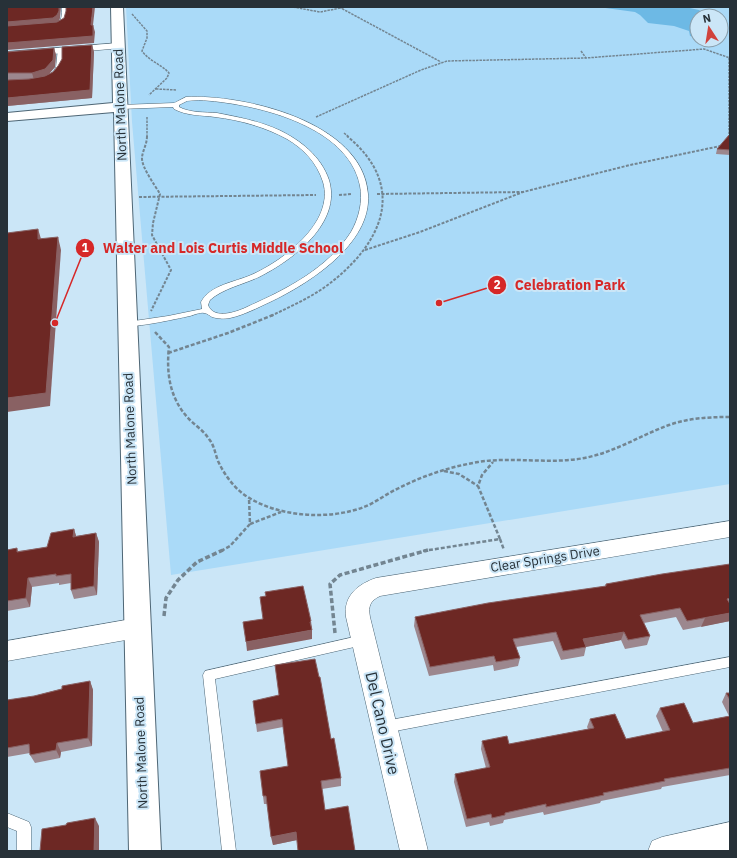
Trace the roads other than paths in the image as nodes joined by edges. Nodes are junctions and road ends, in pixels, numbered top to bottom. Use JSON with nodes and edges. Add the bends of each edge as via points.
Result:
{"nodes":[{"id":1,"x":64,"y":7,"type":"edge"},
{"id":2,"x":123,"y":9,"type":"edge"},
{"id":3,"x":50,"y":28,"type":"edge"},
{"id":4,"x":118,"y":46,"type":"junction"},
{"id":5,"x":60,"y":50,"type":"junction"},
{"id":6,"x":7,"y":55,"type":"edge"},
{"id":7,"x":47,"y":80,"type":"edge"},
{"id":8,"x":176,"y":105,"type":"junction"},
{"id":9,"x":120,"y":107,"type":"junction"},
{"id":10,"x":7,"y":117,"type":"edge"},
{"id":11,"x":206,"y":310,"type":"junction"},
{"id":12,"x":127,"y":324,"type":"junction"},
{"id":13,"x":730,"y":529,"type":"edge"},
{"id":14,"x":362,"y":595,"type":"joint"},
{"id":15,"x":137,"y":628,"type":"junction"},
{"id":16,"x":363,"y":640,"type":"junction"},
{"id":17,"x":7,"y":651,"type":"edge"},
{"id":18,"x":730,"y":662,"type":"edge"},
{"id":19,"x":384,"y":727,"type":"junction"},
{"id":20,"x":7,"y":820,"type":"edge"},
{"id":21,"x":730,"y":836,"type":"edge"},
{"id":22,"x":24,"y":851,"type":"edge"},
{"id":23,"x":145,"y":851,"type":"edge"},
{"id":24,"x":228,"y":851,"type":"edge"},
{"id":25,"x":414,"y":851,"type":"edge"},
{"id":26,"x":662,"y":851,"type":"edge"}],
"edges":[{"from":1,"to":3,"type":"lane","via":[[62,24]]},
{"from":2,"to":4,"type":"street","name":"North Malone Road"},
{"from":4,"to":5,"type":"street"},
{"from":4,"to":9,"type":"street","name":"North Malone Road"},
{"from":5,"to":6,"type":"street"},
{"from":5,"to":7,"type":"lane","via":[[57,73]]},
{"from":8,"to":9,"type":"lane"},
{"from":8,"to":11,"type":"lane","via":[[176,108],[182,111],[234,118],[262,126],[286,137],[314,158],[325,175],[327,184],[324,214],[301,245],[289,256],[264,271],[208,297],[204,306]]},
{"from":8,"to":11,"type":"lane","via":[[182,100],[191,99],[229,102],[300,121],[323,133],[342,148],[356,164],[364,184],[364,205],[356,228],[340,251],[319,270],[280,295],[238,313],[223,316]]},
{"from":9,"to":10,"type":"street"},
{"from":9,"to":12,"type":"street","name":"North Malone Road"},
{"from":11,"to":12,"type":"lane"},
{"from":12,"to":15,"type":"street","name":"North Malone Road"},
{"from":13,"to":14,"type":"street","name":"Clear Springs Drive","via":[[376,587]]},
{"from":14,"to":16,"type":"street","name":"Del Cano Drive","via":[[356,610]]},
{"from":15,"to":17,"type":"street"},
{"from":15,"to":23,"type":"street","name":"North Malone Road"},
{"from":16,"to":19,"type":"street","name":"Del Cano Drive"},
{"from":16,"to":24,"type":"lane","via":[[209,675]]},
{"from":18,"to":19,"type":"lane"},
{"from":19,"to":25,"type":"street","name":"Del Cano Drive"},
{"from":20,"to":22,"type":"lane","via":[[24,827]]},
{"from":21,"to":26,"type":"street"}]}
